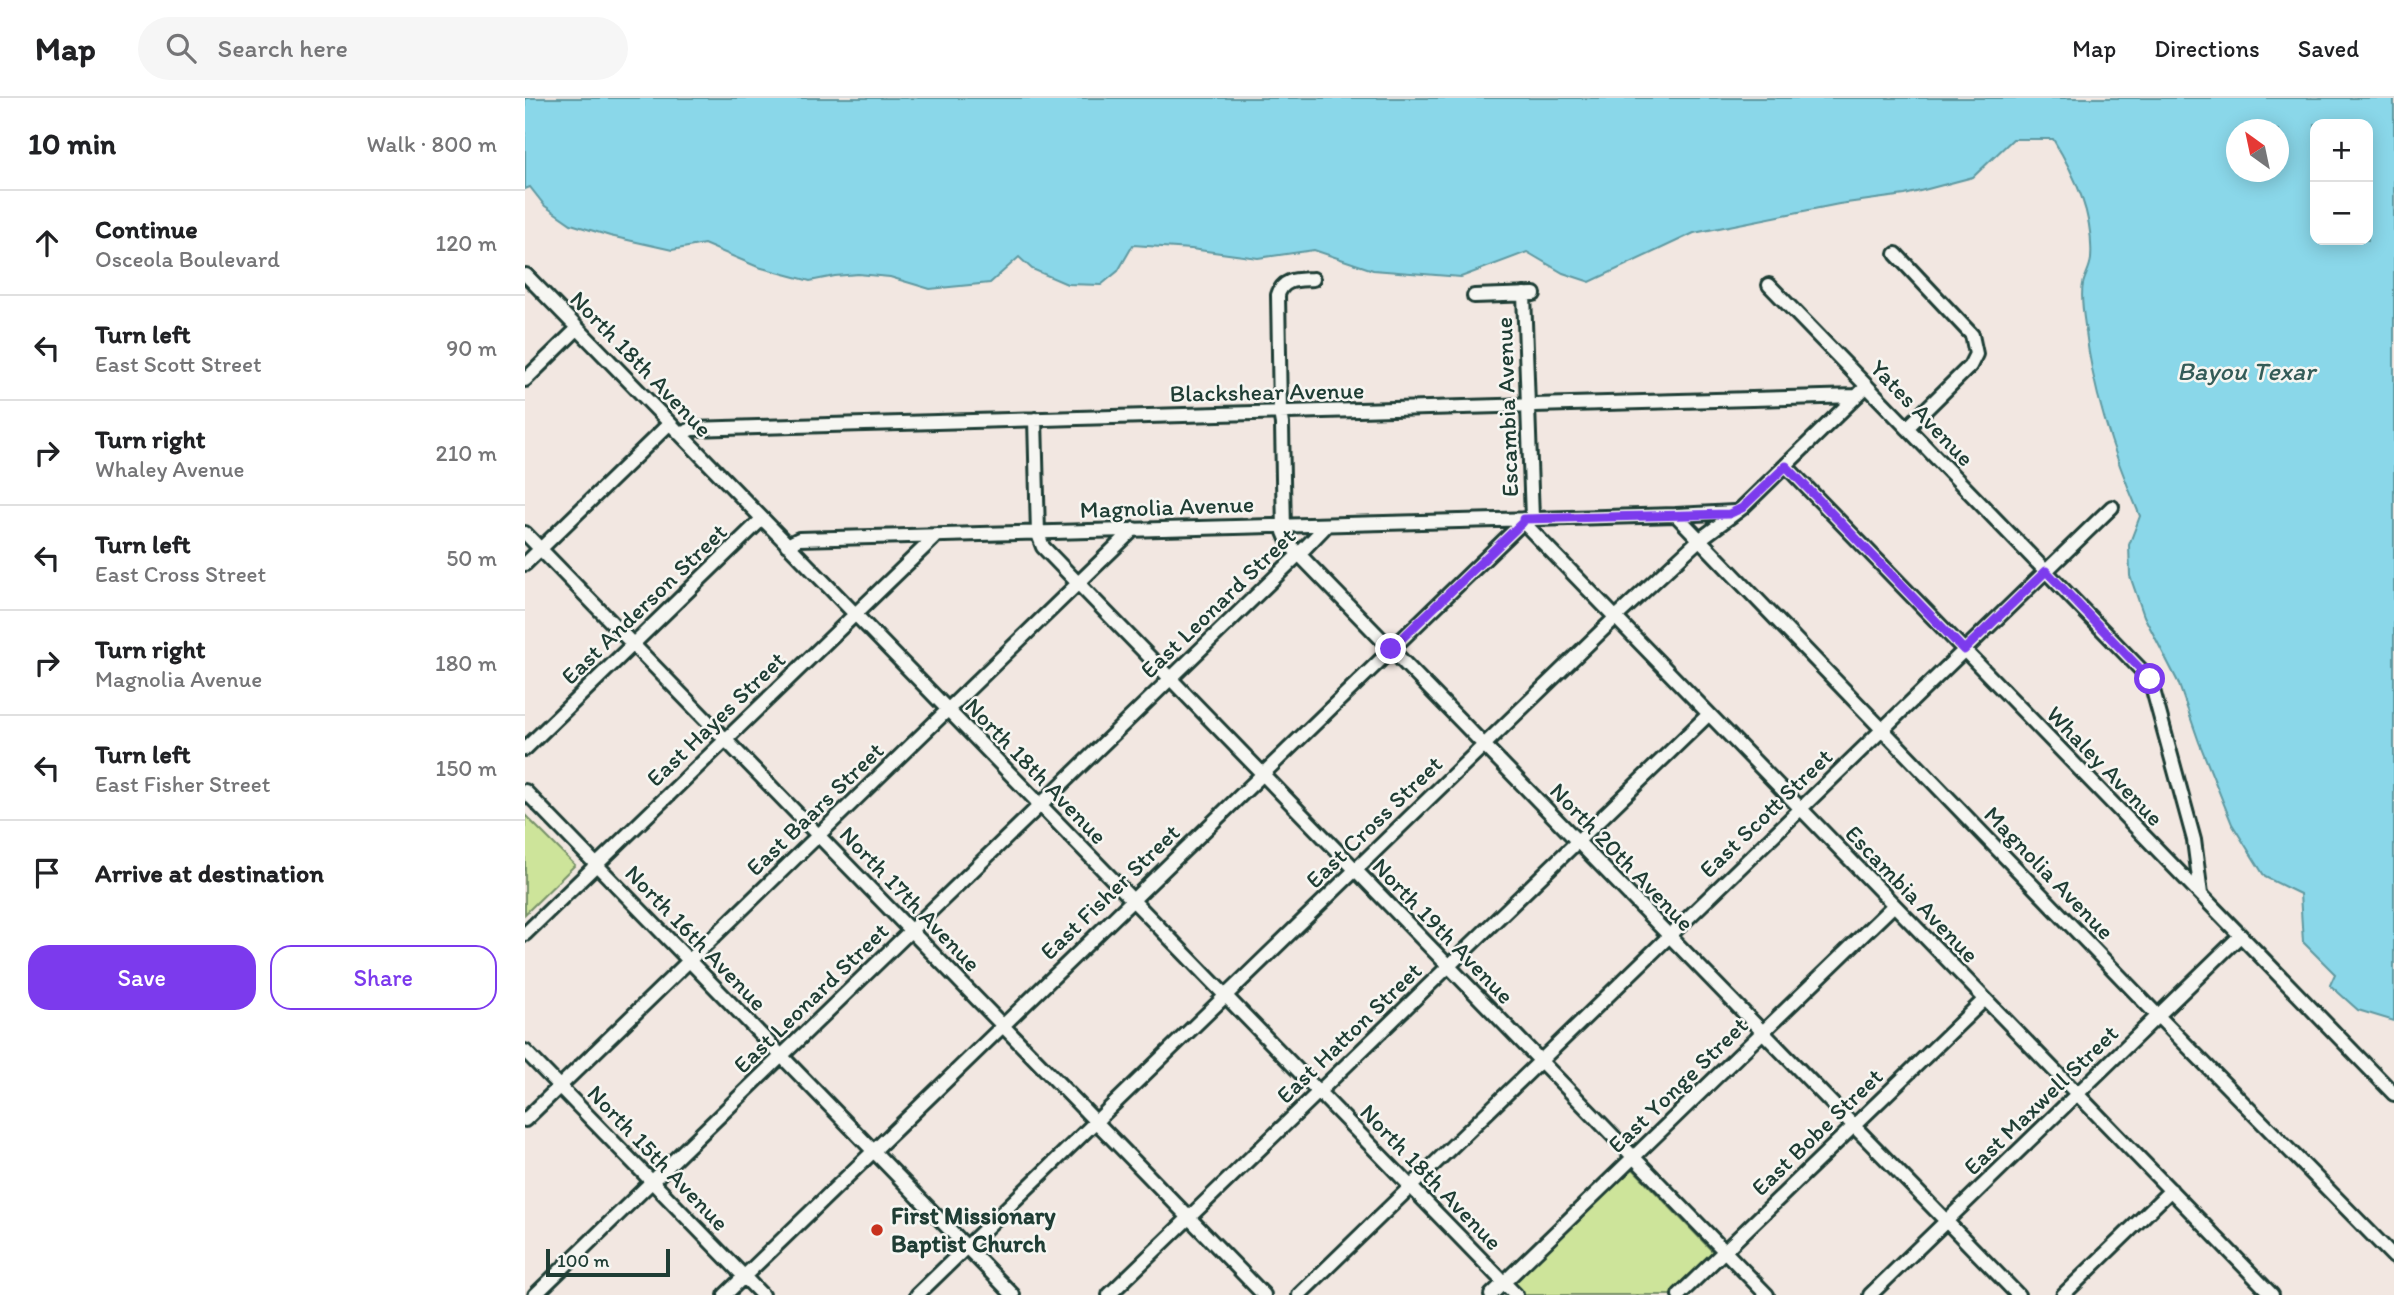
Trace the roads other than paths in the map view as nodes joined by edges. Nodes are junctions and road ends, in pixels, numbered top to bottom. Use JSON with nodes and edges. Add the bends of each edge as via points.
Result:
{"nodes":[{"id":1,"x":1896,"y":254,"type":"dead end"},
{"id":2,"x":526,"y":275,"type":"edge"},
{"id":3,"x":1313,"y":279,"type":"dead end"},
{"id":4,"x":1769,"y":285,"type":"dead end"},
{"id":5,"x":1474,"y":296,"type":"dead end"},
{"id":6,"x":577,"y":329,"type":"junction"},
{"id":7,"x":525,"y":380,"type":"edge"},
{"id":8,"x":1867,"y":386,"type":"junction"},
{"id":9,"x":1857,"y":396,"type":"junction"},
{"id":10,"x":1528,"y":405,"type":"junction"},
{"id":11,"x":1280,"y":412,"type":"junction"},
{"id":12,"x":1035,"y":419,"type":"junction"},
{"id":13,"x":669,"y":424,"type":"junction"},
{"id":14,"x":1907,"y":428,"type":"junction"},
{"id":15,"x":680,"y":435,"type":"junction"},
{"id":16,"x":1786,"y":466,"type":"junction"},
{"id":17,"x":2112,"y":507,"type":"dead end"},
{"id":18,"x":1742,"y":508,"type":"junction"},
{"id":19,"x":1676,"y":515,"type":"junction"},
{"id":20,"x":762,"y":519,"type":"junction"},
{"id":21,"x":1526,"y":520,"type":"junction"},
{"id":22,"x":1283,"y":525,"type":"junction"},
{"id":23,"x":1327,"y":525,"type":"junction"},
{"id":24,"x":1134,"y":529,"type":"junction"},
{"id":25,"x":1038,"y":532,"type":"junction"},
{"id":26,"x":525,"y":533,"type":"edge"},
{"id":27,"x":937,"y":535,"type":"junction"},
{"id":28,"x":1699,"y":540,"type":"junction"},
{"id":29,"x":787,"y":545,"type":"junction"},
{"id":30,"x":541,"y":549,"type":"junction"},
{"id":31,"x":1299,"y":554,"type":"junction"},
{"id":32,"x":525,"y":564,"type":"edge"},
{"id":33,"x":2046,"y":571,"type":"junction"},
{"id":34,"x":1077,"y":584,"type":"junction"},
{"id":35,"x":854,"y":614,"type":"junction"},
{"id":36,"x":1615,"y":618,"type":"junction"},
{"id":37,"x":633,"y":644,"type":"junction"},
{"id":38,"x":1391,"y":649,"type":"junction"},
{"id":39,"x":1964,"y":650,"type":"junction"},
{"id":40,"x":1169,"y":679,"type":"junction"},
{"id":41,"x":948,"y":710,"type":"junction"},
{"id":42,"x":1709,"y":714,"type":"junction"},
{"id":43,"x":1882,"y":730,"type":"junction"},
{"id":44,"x":725,"y":739,"type":"junction"},
{"id":45,"x":1484,"y":745,"type":"junction"},
{"id":46,"x":525,"y":749,"type":"edge"},
{"id":47,"x":1262,"y":774,"type":"junction"},
{"id":48,"x":525,"y":792,"type":"edge"},
{"id":49,"x":1040,"y":805,"type":"junction"},
{"id":50,"x":1801,"y":809,"type":"junction"},
{"id":51,"x":818,"y":835,"type":"junction"},
{"id":52,"x":1578,"y":842,"type":"junction"},
{"id":53,"x":596,"y":865,"type":"junction"},
{"id":54,"x":1355,"y":870,"type":"junction"},
{"id":55,"x":2201,"y":894,"type":"junction"},
{"id":56,"x":1132,"y":899,"type":"junction"},
{"id":57,"x":1893,"y":905,"type":"junction"},
{"id":58,"x":911,"y":931,"type":"junction"},
{"id":59,"x":525,"y":934,"type":"edge"},
{"id":60,"x":1670,"y":936,"type":"junction"},
{"id":61,"x":2240,"y":936,"type":"junction"},
{"id":62,"x":689,"y":961,"type":"junction"},
{"id":63,"x":1448,"y":967,"type":"junction"},
{"id":64,"x":1226,"y":996,"type":"junction"},
{"id":65,"x":1985,"y":999,"type":"junction"},
{"id":66,"x":2158,"y":1016,"type":"junction"},
{"id":67,"x":1003,"y":1026,"type":"junction"},
{"id":68,"x":1763,"y":1032,"type":"junction"},
{"id":69,"x":525,"y":1051,"type":"edge"},
{"id":70,"x":781,"y":1056,"type":"junction"},
{"id":71,"x":1540,"y":1062,"type":"junction"},
{"id":72,"x":559,"y":1087,"type":"junction"},
{"id":73,"x":1319,"y":1092,"type":"junction"},
{"id":74,"x":2077,"y":1094,"type":"junction"},
{"id":75,"x":2394,"y":1094,"type":"edge"},
{"id":76,"x":525,"y":1120,"type":"edge"},
{"id":77,"x":1096,"y":1122,"type":"junction"},
{"id":78,"x":1854,"y":1125,"type":"junction"},
{"id":79,"x":874,"y":1151,"type":"junction"},
{"id":80,"x":1633,"y":1157,"type":"junction"},
{"id":81,"x":652,"y":1182,"type":"junction"},
{"id":82,"x":1411,"y":1187,"type":"junction"},
{"id":83,"x":2171,"y":1190,"type":"junction"},
{"id":84,"x":1189,"y":1218,"type":"junction"},
{"id":85,"x":1946,"y":1221,"type":"junction"},
{"id":86,"x":967,"y":1247,"type":"junction"},
{"id":87,"x":1724,"y":1251,"type":"junction"},
{"id":88,"x":2394,"y":1257,"type":"edge"},
{"id":89,"x":744,"y":1277,"type":"junction"},
{"id":90,"x":1504,"y":1283,"type":"junction"},
{"id":91,"x":2267,"y":1290,"type":"edge"},
{"id":92,"x":535,"y":1295,"type":"edge"},
{"id":93,"x":725,"y":1295,"type":"edge"},
{"id":94,"x":762,"y":1295,"type":"edge"},
{"id":95,"x":917,"y":1295,"type":"edge"},
{"id":96,"x":1013,"y":1295,"type":"edge"},
{"id":97,"x":1109,"y":1295,"type":"edge"},
{"id":98,"x":1264,"y":1295,"type":"edge"},
{"id":99,"x":1299,"y":1295,"type":"edge"},
{"id":100,"x":1491,"y":1295,"type":"edge"},
{"id":101,"x":1516,"y":1295,"type":"edge"},
{"id":102,"x":1679,"y":1295,"type":"edge"},
{"id":103,"x":1767,"y":1295,"type":"edge"},
{"id":104,"x":1870,"y":1295,"type":"edge"},
{"id":105,"x":2018,"y":1295,"type":"edge"},
{"id":106,"x":2063,"y":1295,"type":"edge"},
{"id":107,"x":2252,"y":1295,"type":"edge"}],
"edges":[{"from":1,"to":14,"type":"street","via":[[1969,330],[1976,348],[1971,366]]},
{"from":2,"to":6,"type":"street","name":"North 18th Avenue"},
{"from":3,"to":11,"type":"street","name":"North 20th Avenue","via":[[1286,282],[1278,295]]},
{"from":4,"to":8,"type":"street","name":"Yates Avenue"},
{"from":5,"to":10,"type":"street","name":"Escambia Avenue","via":[[1529,294]]},
{"from":6,"to":7,"type":"street"},
{"from":6,"to":13,"type":"street","name":"North 18th Avenue"},
{"from":8,"to":9,"type":"street","name":"East Cross Street"},
{"from":8,"to":14,"type":"street","name":"Yates Avenue"},
{"from":9,"to":10,"type":"street","name":"Blackshear Avenue"},
{"from":9,"to":16,"type":"street","name":"East Cross Street"},
{"from":10,"to":11,"type":"street","name":"Blackshear Avenue"},
{"from":10,"to":21,"type":"street","name":"Escambia Avenue"},
{"from":11,"to":12,"type":"street","name":"Blackshear Avenue"},
{"from":11,"to":22,"type":"street","name":"North 20th Avenue"},
{"from":12,"to":15,"type":"street","name":"Blackshear Avenue","via":[[692,429]]},
{"from":12,"to":25,"type":"street"},
{"from":13,"to":15,"type":"street","name":"North 18th Avenue"},
{"from":13,"to":30,"type":"street"},
{"from":14,"to":33,"type":"street","name":"Yates Avenue"},
{"from":15,"to":20,"type":"street","name":"North 18th Avenue"},
{"from":16,"to":18,"type":"street","name":"East Cross Street"},
{"from":16,"to":39,"type":"street","name":"Whaley Avenue"},
{"from":17,"to":33,"type":"street","name":"East Scott Street"},
{"from":18,"to":19,"type":"street","name":"Magnolia Avenue","via":[[1729,514]]},
{"from":18,"to":28,"type":"street","name":"East Cross Street"},
{"from":19,"to":21,"type":"street","name":"Magnolia Avenue"},
{"from":19,"to":28,"type":"street","name":"Magnolia Avenue"},
{"from":20,"to":29,"type":"street","name":"North 18th Avenue"},
{"from":20,"to":37,"type":"street","name":"East Anderson Street"},
{"from":21,"to":23,"type":"street","name":"Magnolia Avenue"},
{"from":21,"to":36,"type":"street","name":"Escambia Avenue"},
{"from":21,"to":38,"type":"street","name":"East Fisher Street"},
{"from":22,"to":23,"type":"street","name":"Magnolia Avenue"},
{"from":22,"to":24,"type":"street","name":"Magnolia Avenue"},
{"from":22,"to":31,"type":"street","name":"North 20th Avenue","via":[[1285,538]]},
{"from":23,"to":31,"type":"street","name":"East Leonard Street"},
{"from":24,"to":25,"type":"street","name":"Magnolia Avenue"},
{"from":24,"to":34,"type":"street","name":"East Baars Street"},
{"from":25,"to":27,"type":"street","name":"Magnolia Avenue"},
{"from":25,"to":34,"type":"street","name":"North 19th Avenue","via":[[1043,547]]},
{"from":26,"to":30,"type":"street","name":"North 17th Avenue"},
{"from":27,"to":29,"type":"street","name":"Magnolia Avenue","via":[[799,540]]},
{"from":27,"to":35,"type":"street","name":"East Hayes Street"},
{"from":28,"to":36,"type":"street","name":"East Cross Street"},
{"from":28,"to":43,"type":"street","name":"Magnolia Avenue"},
{"from":29,"to":35,"type":"street","name":"North 18th Avenue"},
{"from":30,"to":32,"type":"street"},
{"from":30,"to":37,"type":"street","name":"North 17th Avenue"},
{"from":31,"to":38,"type":"street","name":"North 20th Avenue"},
{"from":31,"to":40,"type":"street","name":"East Leonard Street"},
{"from":33,"to":39,"type":"street","name":"East Scott Street"},
{"from":33,"to":55,"type":"street","name":"Yates Avenue","via":[[2150,679],[2194,839]]},
{"from":34,"to":40,"type":"street","name":"North 19th Avenue"},
{"from":34,"to":41,"type":"street","name":"East Baars Street"},
{"from":35,"to":41,"type":"street","name":"North 18th Avenue"},
{"from":35,"to":44,"type":"street","name":"East Hayes Street"},
{"from":36,"to":42,"type":"street","name":"Escambia Avenue"},
{"from":36,"to":45,"type":"street","name":"East Cross Street"},
{"from":37,"to":44,"type":"street","name":"North 17th Avenue"},
{"from":37,"to":46,"type":"street","name":"East Anderson Street"},
{"from":38,"to":45,"type":"street","name":"North 20th Avenue"},
{"from":38,"to":47,"type":"street","name":"East Fisher Street"},
{"from":39,"to":43,"type":"street","name":"East Scott Street"},
{"from":39,"to":55,"type":"street","name":"Whaley Avenue"},
{"from":40,"to":47,"type":"street","name":"North 19th Avenue"},
{"from":40,"to":49,"type":"street","name":"East Leonard Street"},
{"from":41,"to":49,"type":"street","name":"North 18th Avenue"},
{"from":41,"to":51,"type":"street","name":"East Baars Street"},
{"from":42,"to":50,"type":"street","name":"Escambia Avenue"},
{"from":42,"to":52,"type":"street","name":"East Hatton Street"},
{"from":43,"to":50,"type":"street","name":"East Scott Street"},
{"from":43,"to":66,"type":"street","name":"Magnolia Avenue"},
{"from":44,"to":51,"type":"street","name":"North 17th Avenue"},
{"from":44,"to":53,"type":"street","name":"East Hayes Street"},
{"from":45,"to":52,"type":"street","name":"North 20th Avenue"},
{"from":45,"to":54,"type":"street","name":"East Cross Street"},
{"from":47,"to":54,"type":"street","name":"North 19th Avenue"},
{"from":47,"to":56,"type":"street","name":"East Fisher Street"},
{"from":48,"to":53,"type":"street","name":"North 16th Avenue"},
{"from":49,"to":56,"type":"street","name":"North 18th Avenue"},
{"from":49,"to":58,"type":"street","name":"East Leonard Street"},
{"from":50,"to":57,"type":"street","name":"Escambia Avenue"},
{"from":50,"to":60,"type":"street","name":"East Scott Street"},
{"from":51,"to":58,"type":"street","name":"North 17th Avenue"},
{"from":51,"to":62,"type":"street","name":"East Baars Street"},
{"from":52,"to":60,"type":"street","name":"North 20th Avenue"},
{"from":52,"to":63,"type":"street","name":"East Hatton Street"},
{"from":53,"to":59,"type":"street","name":"East Hayes Street"},
{"from":53,"to":62,"type":"street","name":"North 16th Avenue"},
{"from":54,"to":63,"type":"street","name":"North 19th Avenue"},
{"from":54,"to":64,"type":"street","name":"East Cross Street"},
{"from":55,"to":61,"type":"street","name":"Whaley Avenue"},
{"from":56,"to":64,"type":"street","name":"North 18th Avenue"},
{"from":56,"to":67,"type":"street","name":"East Fisher Street"},
{"from":57,"to":65,"type":"street","name":"Escambia Avenue"},
{"from":57,"to":68,"type":"street","name":"East Yonge Street"},
{"from":58,"to":67,"type":"street","name":"North 17th Avenue"},
{"from":58,"to":70,"type":"street","name":"East Leonard Street"},
{"from":60,"to":68,"type":"street","name":"North 20th Avenue"},
{"from":60,"to":71,"type":"street","name":"East Scott Street"},
{"from":61,"to":66,"type":"street","name":"East Maxwell Street"},
{"from":61,"to":75,"type":"street","name":"Whaley Avenue"},
{"from":62,"to":70,"type":"street","name":"North 16th Avenue"},
{"from":62,"to":72,"type":"street","name":"East Baars Street"},
{"from":63,"to":71,"type":"street","name":"North 19th Avenue"},
{"from":63,"to":73,"type":"street","name":"East Hatton Street"},
{"from":64,"to":73,"type":"street","name":"North 18th Avenue"},
{"from":64,"to":77,"type":"street","name":"East Cross Street"},
{"from":65,"to":74,"type":"street","name":"Escambia Avenue"},
{"from":65,"to":78,"type":"street","name":"East Bobe Street"},
{"from":66,"to":74,"type":"street","name":"East Maxwell Street"},
{"from":66,"to":88,"type":"street","name":"Magnolia Avenue"},
{"from":67,"to":77,"type":"street","name":"North 17th Avenue"},
{"from":67,"to":79,"type":"street","name":"East Fisher Street"},
{"from":68,"to":78,"type":"street","name":"North 20th Avenue"},
{"from":68,"to":80,"type":"street","name":"East Yonge Street"},
{"from":69,"to":72,"type":"street","name":"North 15th Avenue"},
{"from":70,"to":79,"type":"street","name":"North 16th Avenue"},
{"from":70,"to":81,"type":"street","name":"East Leonard Street"},
{"from":71,"to":80,"type":"street","name":"North 19th Avenue"},
{"from":71,"to":82,"type":"street","name":"East Scott Street"},
{"from":72,"to":76,"type":"street","name":"East Baars Street"},
{"from":72,"to":81,"type":"street","name":"North 15th Avenue"},
{"from":73,"to":82,"type":"street","name":"North 18th Avenue"},
{"from":73,"to":84,"type":"street","name":"East Hatton Street"},
{"from":74,"to":83,"type":"street","name":"Escambia Avenue"},
{"from":74,"to":85,"type":"street","name":"East Maxwell Street"},
{"from":77,"to":84,"type":"street","name":"North 17th Avenue"},
{"from":77,"to":86,"type":"street","name":"East Cross Street"},
{"from":78,"to":85,"type":"street","name":"North 20th Avenue"},
{"from":78,"to":87,"type":"street","name":"East Bobe Street"},
{"from":79,"to":86,"type":"street","name":"North 16th Avenue"},
{"from":79,"to":89,"type":"street","name":"East Fisher Street"},
{"from":80,"to":87,"type":"street","name":"North 19th Avenue"},
{"from":80,"to":90,"type":"street","name":"East Yonge Street"},
{"from":81,"to":89,"type":"street","name":"North 15th Avenue"},
{"from":81,"to":92,"type":"street","name":"East Leonard Street"},
{"from":82,"to":90,"type":"street","name":"North 18th Avenue"},
{"from":82,"to":99,"type":"street","name":"East Scott Street"},
{"from":83,"to":91,"type":"street","name":"Escambia Avenue"},
{"from":83,"to":106,"type":"street"},
{"from":84,"to":97,"type":"street","name":"East Hatton Street"},
{"from":84,"to":98,"type":"street","name":"North 17th Avenue"},
{"from":85,"to":104,"type":"street","name":"East Maxwell Street"},
{"from":85,"to":105,"type":"street","name":"North 20th Avenue"},
{"from":86,"to":95,"type":"street","name":"East Cross Street"},
{"from":86,"to":96,"type":"street","name":"North 16th Avenue"},
{"from":87,"to":102,"type":"street","name":"East Bobe Street"},
{"from":87,"to":103,"type":"street","name":"North 19th Avenue"},
{"from":89,"to":93,"type":"street","name":"East Fisher Street"},
{"from":89,"to":94,"type":"street","name":"North 15th Avenue"},
{"from":90,"to":100,"type":"street","name":"East Yonge Street"},
{"from":90,"to":101,"type":"street","name":"North 18th Avenue"},
{"from":91,"to":107,"type":"street"}]}
